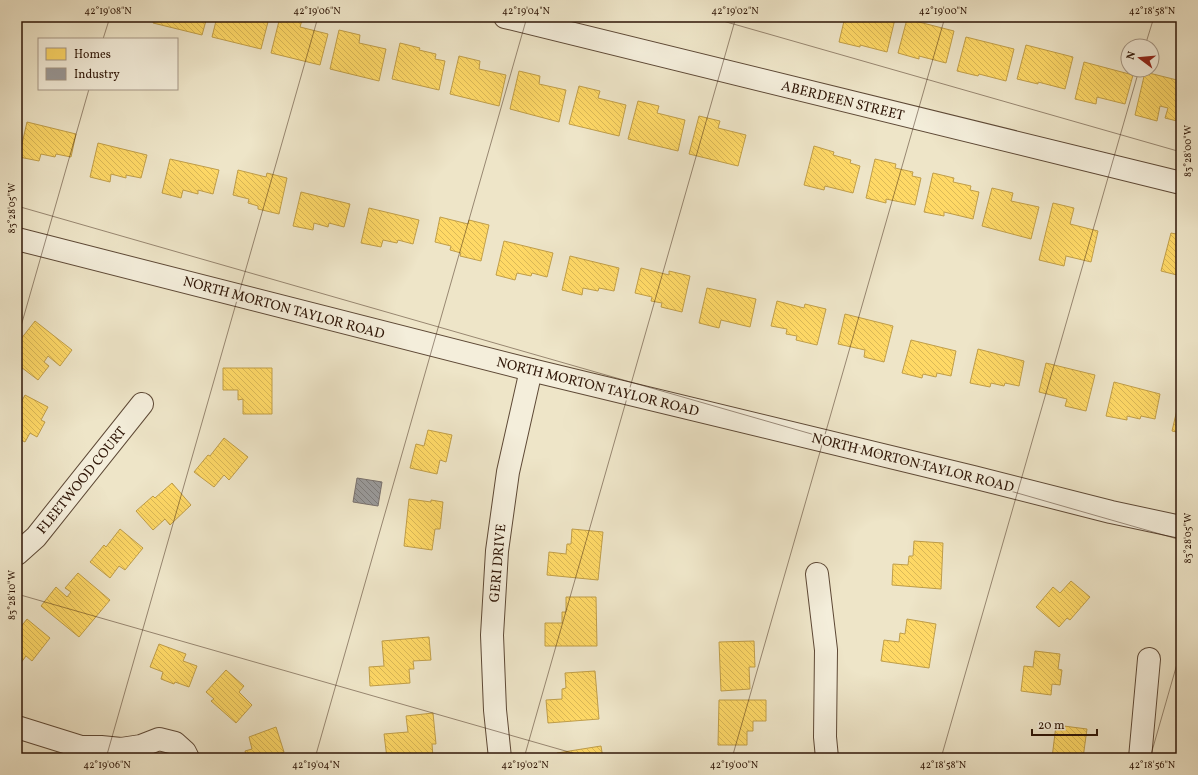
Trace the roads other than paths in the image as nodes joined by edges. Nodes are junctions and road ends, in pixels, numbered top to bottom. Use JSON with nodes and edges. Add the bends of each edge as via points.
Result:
{"nodes":[{"id":1,"x":506,"y":17,"type":"edge"},
{"id":2,"x":1181,"y":183,"type":"edge"},
{"id":3,"x":17,"y":239,"type":"edge"},
{"id":4,"x":531,"y":370,"type":"junction"},
{"id":5,"x":142,"y":404,"type":"dead end"},
{"id":6,"x":1181,"y":527,"type":"edge"},
{"id":7,"x":17,"y":554,"type":"edge"},
{"id":8,"x":817,"y":574,"type":"dead end"},
{"id":9,"x":1149,"y":659,"type":"dead end"},
{"id":10,"x":17,"y":727,"type":"edge"},
{"id":11,"x":81,"y":747,"type":"junction"},
{"id":12,"x":101,"y":758,"type":"edge"},
{"id":13,"x":188,"y":758,"type":"edge"},
{"id":14,"x":500,"y":758,"type":"edge"},
{"id":15,"x":827,"y":758,"type":"edge"},
{"id":16,"x":1140,"y":758,"type":"edge"}],
"edges":[{"from":1,"to":2,"type":"street","name":"ABERDEEN STREET"},
{"from":3,"to":4,"type":"street","name":"NORTH MORTON TAYLOR ROAD"},
{"from":4,"to":6,"type":"street","name":"NORTH MORTON TAYLOR ROAD"},
{"from":4,"to":14,"type":"street","name":"GERI DRIVE","via":[[508,472],[497,551],[492,635],[494,710]]},
{"from":5,"to":7,"type":"street","name":"FLEETWOOD COURT","via":[[36,537]]},
{"from":8,"to":15,"type":"street","via":[[826,650]]},
{"from":9,"to":16,"type":"street"},
{"from":10,"to":11,"type":"street"},
{"from":11,"to":12,"type":"street"},
{"from":11,"to":13,"type":"street","via":[[121,749],[141,746],[159,739],[175,743]]}]}
